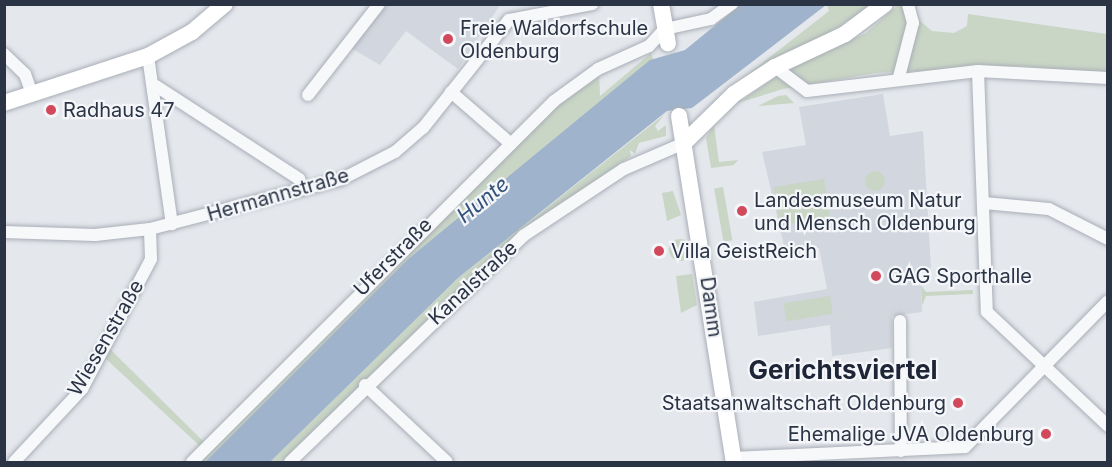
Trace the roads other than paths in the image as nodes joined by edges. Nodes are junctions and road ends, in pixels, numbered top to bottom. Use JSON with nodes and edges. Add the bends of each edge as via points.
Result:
{"nodes":[{"id":1,"x":225,"y":4,"type":"edge"},
{"id":2,"x":379,"y":4,"type":"edge"},
{"id":3,"x":592,"y":4,"type":"edge"},
{"id":4,"x":661,"y":4,"type":"edge"},
{"id":5,"x":732,"y":4,"type":"edge"},
{"id":6,"x":885,"y":4,"type":"edge"},
{"id":7,"x":908,"y":4,"type":"edge"},
{"id":8,"x":667,"y":36,"type":"junction"},
{"id":9,"x":4,"y":54,"type":"edge"},
{"id":10,"x":148,"y":56,"type":"junction"},
{"id":11,"x":775,"y":67,"type":"junction"},
{"id":12,"x":978,"y":71,"type":"junction"},
{"id":13,"x":899,"y":77,"type":"junction"},
{"id":14,"x":1107,"y":78,"type":"edge"},
{"id":15,"x":156,"y":86,"type":"junction"},
{"id":16,"x":451,"y":92,"type":"junction"},
{"id":17,"x":32,"y":94,"type":"junction"},
{"id":18,"x":308,"y":95,"type":"dead end"},
{"id":19,"x":4,"y":103,"type":"edge"},
{"id":20,"x":679,"y":116,"type":"dead end"},
{"id":21,"x":684,"y":143,"type":"junction"},
{"id":22,"x":511,"y":144,"type":"junction"},
{"id":23,"x":299,"y":179,"type":"dead end"},
{"id":24,"x":984,"y":203,"type":"junction"},
{"id":25,"x":172,"y":224,"type":"junction"},
{"id":26,"x":150,"y":229,"type":"junction"},
{"id":27,"x":4,"y":232,"type":"edge"},
{"id":28,"x":1107,"y":238,"type":"edge"},
{"id":29,"x":1107,"y":301,"type":"edge"},
{"id":30,"x":900,"y":321,"type":"dead end"},
{"id":31,"x":1042,"y":366,"type":"junction"},
{"id":32,"x":365,"y":385,"type":"junction"},
{"id":33,"x":1107,"y":426,"type":"edge"},
{"id":34,"x":901,"y":451,"type":"junction"},
{"id":35,"x":734,"y":460,"type":"edge"},
{"id":36,"x":14,"y":462,"type":"edge"},
{"id":37,"x":192,"y":462,"type":"edge"},
{"id":38,"x":290,"y":462,"type":"edge"},
{"id":39,"x":447,"y":462,"type":"edge"}],
"edges":[{"from":1,"to":10,"type":"street","via":[[192,32]]},
{"from":2,"to":18,"type":"street"},
{"from":3,"to":16,"type":"street","name":"Hermannstraße","via":[[509,20]]},
{"from":4,"to":8,"type":"street"},
{"from":5,"to":8,"type":"street","via":[[711,19]]},
{"from":6,"to":11,"type":"street","via":[[845,34]]},
{"from":7,"to":13,"type":"street","via":[[913,23]]},
{"from":8,"to":22,"type":"street","name":"Uferstraße","via":[[598,69],[554,101]]},
{"from":9,"to":17,"type":"street","via":[[25,74]]},
{"from":10,"to":15,"type":"street"},
{"from":10,"to":17,"type":"street"},
{"from":11,"to":13,"type":"street","via":[[807,91]]},
{"from":11,"to":21,"type":"street","via":[[716,109]]},
{"from":12,"to":13,"type":"street"},
{"from":12,"to":14,"type":"street"},
{"from":12,"to":24,"type":"street"},
{"from":15,"to":23,"type":"street"},
{"from":15,"to":25,"type":"street"},
{"from":16,"to":22,"type":"street"},
{"from":16,"to":25,"type":"street","name":"Hermannstraße","via":[[423,128],[366,169]]},
{"from":17,"to":19,"type":"street"},
{"from":20,"to":21,"type":"street","name":"Damm"},
{"from":21,"to":32,"type":"street","name":"Kanalstraße","via":[[624,169],[523,236]]},
{"from":21,"to":35,"type":"street","name":"Damm"},
{"from":22,"to":37,"type":"street","name":"Uferstraße","via":[[454,195]]},
{"from":24,"to":28,"type":"street","via":[[1049,209]]},
{"from":24,"to":31,"type":"street","via":[[987,312]]},
{"from":25,"to":26,"type":"street","name":"Hermannstraße"},
{"from":26,"to":27,"type":"street","name":"Hermannstraße","via":[[95,235]]},
{"from":26,"to":36,"type":"street","name":"Wiesenstraße","via":[[151,259],[81,389]]},
{"from":29,"to":31,"type":"street"},
{"from":30,"to":34,"type":"street"},
{"from":31,"to":33,"type":"street"},
{"from":31,"to":34,"type":"street","via":[[965,447]]},
{"from":32,"to":38,"type":"street","name":"Kanalstraße"},
{"from":32,"to":39,"type":"street"},
{"from":34,"to":35,"type":"street"}]}
